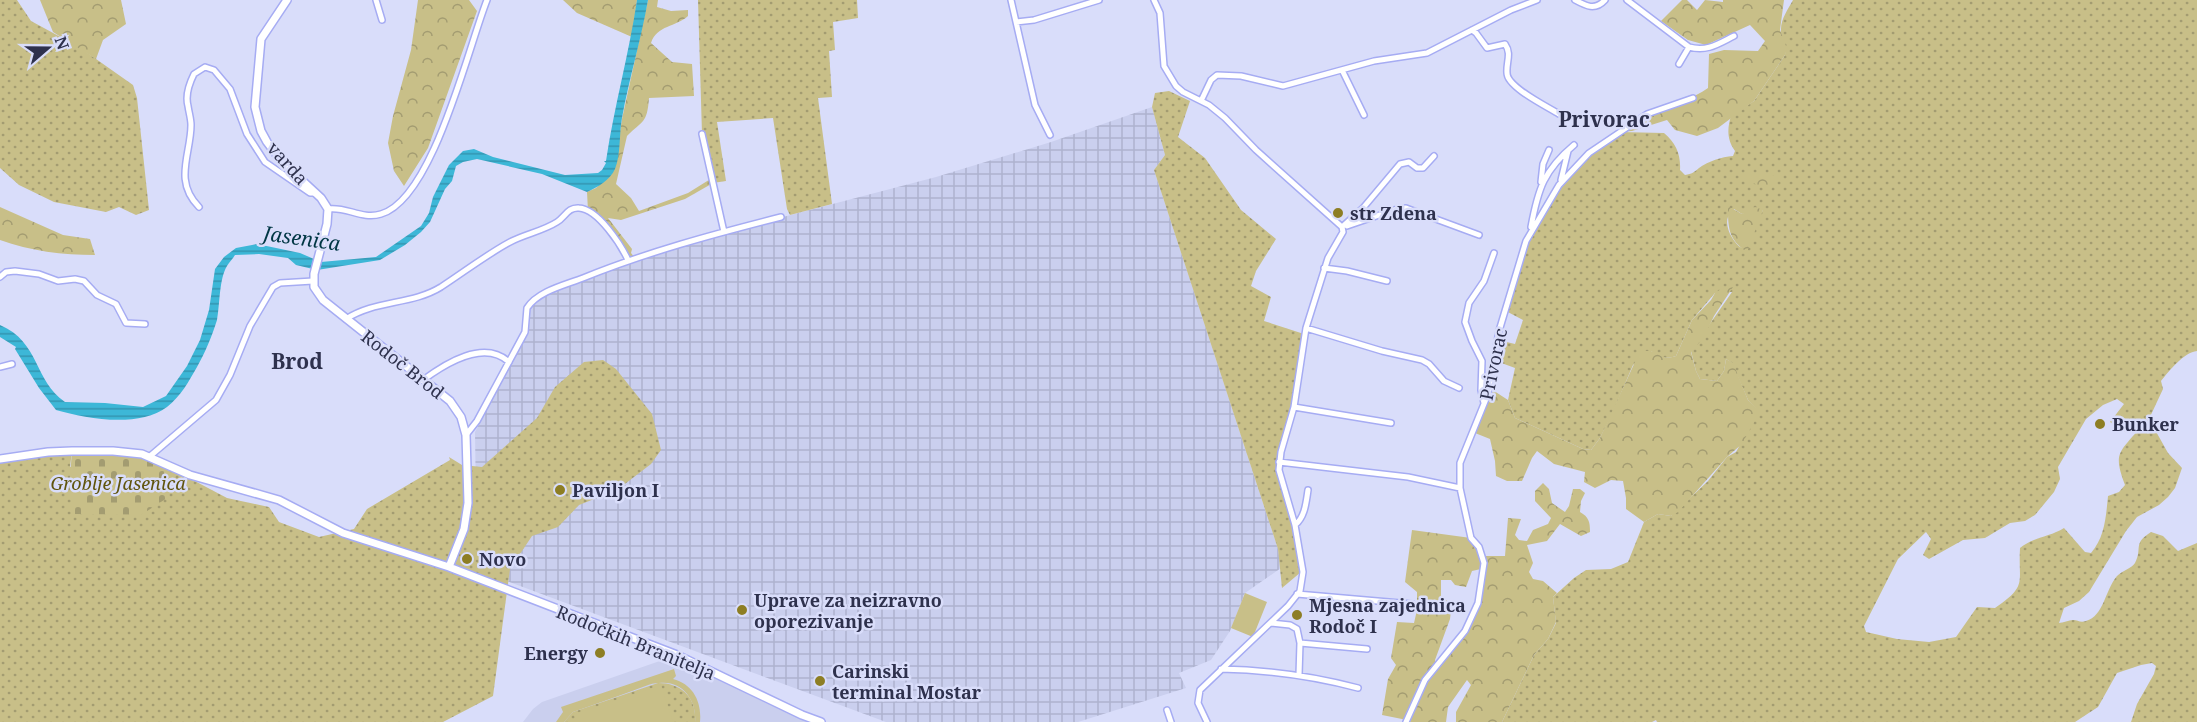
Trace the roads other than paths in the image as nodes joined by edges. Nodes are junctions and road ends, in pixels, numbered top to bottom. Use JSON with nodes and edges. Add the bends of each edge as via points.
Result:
{"nodes":[{"id":1,"x":287,"y":0,"type":"edge"},
{"id":2,"x":376,"y":0,"type":"edge"},
{"id":3,"x":487,"y":0,"type":"edge"},
{"id":4,"x":1011,"y":0,"type":"edge"},
{"id":5,"x":1099,"y":0,"type":"edge"},
{"id":6,"x":1154,"y":0,"type":"edge"},
{"id":7,"x":1537,"y":0,"type":"edge"},
{"id":8,"x":1575,"y":0,"type":"edge"},
{"id":9,"x":1605,"y":0,"type":"edge"},
{"id":10,"x":1627,"y":0,"type":"edge"},
{"id":11,"x":1517,"y":3,"type":"edge"},
{"id":12,"x":382,"y":20,"type":"dead end"},
{"id":13,"x":1016,"y":22,"type":"junction"},
{"id":14,"x":1472,"y":30,"type":"junction"},
{"id":15,"x":1734,"y":36,"type":"dead end"},
{"id":16,"x":1689,"y":47,"type":"junction"},
{"id":17,"x":1679,"y":64,"type":"dead end"},
{"id":18,"x":1342,"y":70,"type":"junction"},
{"id":19,"x":1693,"y":98,"type":"dead end"},
{"id":20,"x":1201,"y":101,"type":"junction"},
{"id":21,"x":1559,"y":114,"type":"dead end"},
{"id":22,"x":1364,"y":115,"type":"dead end"},
{"id":23,"x":702,"y":134,"type":"dead end"},
{"id":24,"x":1050,"y":135,"type":"dead end"},
{"id":25,"x":1574,"y":145,"type":"dead end"},
{"id":26,"x":1549,"y":150,"type":"dead end"},
{"id":27,"x":1568,"y":150,"type":"junction"},
{"id":28,"x":1434,"y":156,"type":"dead end"},
{"id":29,"x":1541,"y":184,"type":"junction"},
{"id":30,"x":1559,"y":184,"type":"junction"},
{"id":31,"x":316,"y":193,"type":"junction"},
{"id":32,"x":199,"y":207,"type":"dead end"},
{"id":33,"x":328,"y":209,"type":"junction"},
{"id":34,"x":781,"y":217,"type":"dead end"},
{"id":35,"x":1342,"y":227,"type":"junction"},
{"id":36,"x":1530,"y":231,"type":"junction"},
{"id":37,"x":724,"y":232,"type":"junction"},
{"id":38,"x":1479,"y":235,"type":"dead end"},
{"id":39,"x":1494,"y":253,"type":"dead end"},
{"id":40,"x":628,"y":260,"type":"junction"},
{"id":41,"x":1324,"y":268,"type":"junction"},
{"id":42,"x":0,"y":277,"type":"edge"},
{"id":43,"x":313,"y":278,"type":"junction"},
{"id":44,"x":1387,"y":281,"type":"dead end"},
{"id":45,"x":346,"y":319,"type":"junction"},
{"id":46,"x":145,"y":324,"type":"dead end"},
{"id":47,"x":1306,"y":328,"type":"junction"},
{"id":48,"x":509,"y":362,"type":"junction"},
{"id":49,"x":12,"y":364,"type":"dead end"},
{"id":50,"x":0,"y":367,"type":"edge"},
{"id":51,"x":423,"y":380,"type":"junction"},
{"id":52,"x":1460,"y":388,"type":"dead end"},
{"id":53,"x":1294,"y":406,"type":"junction"},
{"id":54,"x":1484,"y":408,"type":"junction"},
{"id":55,"x":1391,"y":423,"type":"dead end"},
{"id":56,"x":466,"y":435,"type":"junction"},
{"id":57,"x":149,"y":457,"type":"junction"},
{"id":58,"x":0,"y":459,"type":"edge"},
{"id":59,"x":1280,"y":462,"type":"junction"},
{"id":60,"x":1460,"y":488,"type":"junction"},
{"id":61,"x":1308,"y":490,"type":"dead end"},
{"id":62,"x":1295,"y":525,"type":"junction"},
{"id":63,"x":449,"y":567,"type":"junction"},
{"id":64,"x":1297,"y":594,"type":"junction"},
{"id":65,"x":1412,"y":604,"type":"dead end"},
{"id":66,"x":1271,"y":623,"type":"junction"},
{"id":67,"x":1300,"y":643,"type":"junction"},
{"id":68,"x":1367,"y":649,"type":"dead end"},
{"id":69,"x":1221,"y":669,"type":"junction"},
{"id":70,"x":1299,"y":675,"type":"junction"},
{"id":71,"x":1358,"y":688,"type":"dead end"},
{"id":72,"x":1167,"y":710,"type":"dead end"},
{"id":73,"x":806,"y":716,"type":"junction"},
{"id":74,"x":816,"y":722,"type":"edge"},
{"id":75,"x":821,"y":722,"type":"edge"},
{"id":76,"x":1171,"y":722,"type":"edge"},
{"id":77,"x":1207,"y":722,"type":"edge"},
{"id":78,"x":1407,"y":722,"type":"edge"}],
"edges":[{"from":1,"to":31,"type":"street","name":"varda","via":[[261,39],[255,107],[267,142],[282,162]]},
{"from":2,"to":12,"type":"street"},
{"from":3,"to":33,"type":"street","via":[[438,140],[404,197],[388,212],[372,216]]},
{"from":4,"to":13,"type":"street"},
{"from":5,"to":13,"type":"street"},
{"from":6,"to":20,"type":"street","via":[[1160,13],[1166,72],[1183,92]]},
{"from":7,"to":11,"type":"street"},
{"from":8,"to":9,"type":"street","via":[[1593,7]]},
{"from":10,"to":16,"type":"street"},
{"from":11,"to":14,"type":"street"},
{"from":13,"to":24,"type":"street","via":[[1035,105]]},
{"from":14,"to":18,"type":"street","via":[[1427,53]]},
{"from":14,"to":21,"type":"street","via":[[1487,48],[1505,44],[1509,51],[1510,82]]},
{"from":15,"to":16,"type":"street","via":[[1709,49]]},
{"from":16,"to":17,"type":"street"},
{"from":18,"to":20,"type":"street","via":[[1283,86],[1217,75]]},
{"from":18,"to":22,"type":"street"},
{"from":19,"to":30,"type":"street","name":"Privorac","via":[[1658,108],[1636,120],[1589,153]]},
{"from":20,"to":35,"type":"street","via":[[1225,118]]},
{"from":23,"to":37,"type":"street"},
{"from":25,"to":27,"type":"street"},
{"from":26,"to":29,"type":"street"},
{"from":27,"to":29,"type":"street"},
{"from":27,"to":30,"type":"street"},
{"from":28,"to":35,"type":"street","via":[[1424,168],[1409,162],[1400,164]]},
{"from":29,"to":36,"type":"street"},
{"from":30,"to":36,"type":"street","name":"Privorac"},
{"from":31,"to":32,"type":"street","via":[[305,190],[265,162],[247,134],[230,89],[214,70],[205,67],[194,74],[187,98],[191,128],[184,166],[190,195]]},
{"from":31,"to":33,"type":"street","name":"varda"},
{"from":33,"to":43,"type":"street"},
{"from":34,"to":37,"type":"street"},
{"from":35,"to":38,"type":"street","via":[[1406,208]]},
{"from":35,"to":41,"type":"street"},
{"from":36,"to":54,"type":"street","name":"Privorac","via":[[1504,310]]},
{"from":37,"to":40,"type":"street"},
{"from":39,"to":54,"type":"street","via":[[1465,322],[1482,361]]},
{"from":40,"to":45,"type":"street","via":[[597,217],[583,208],[574,208],[557,222],[503,246],[435,290],[374,305]]},
{"from":40,"to":48,"type":"street","via":[[554,289],[530,304],[525,332]]},
{"from":41,"to":44,"type":"street"},
{"from":41,"to":47,"type":"street"},
{"from":42,"to":46,"type":"street","via":[[15,271],[58,281],[84,281],[97,296],[117,304],[126,323]]},
{"from":43,"to":45,"type":"street","name":"Rodoč Brod","via":[[317,293]]},
{"from":43,"to":57,"type":"street","via":[[273,287],[216,400]]},
{"from":45,"to":51,"type":"street","name":"Rodoč Brod"},
{"from":47,"to":52,"type":"street","via":[[1422,360],[1444,381]]},
{"from":47,"to":53,"type":"street"},
{"from":48,"to":51,"type":"street","via":[[497,353],[473,354],[442,366]]},
{"from":48,"to":56,"type":"street"},
{"from":49,"to":50,"type":"street"},
{"from":51,"to":56,"type":"street","name":"Rodoč Brod","via":[[456,408]]},
{"from":53,"to":55,"type":"street"},
{"from":53,"to":59,"type":"street"},
{"from":54,"to":60,"type":"street","name":"Privorac","via":[[1460,463]]},
{"from":56,"to":63,"type":"street","name":"Rodoč Brod","via":[[468,512]]},
{"from":57,"to":58,"type":"street","name":"Rodočkih Branitelja","via":[[82,451]]},
{"from":57,"to":63,"type":"street","name":"Rodočkih Branitelja","via":[[190,475],[279,500],[343,533]]},
{"from":59,"to":60,"type":"street","via":[[1408,477]]},
{"from":59,"to":62,"type":"street"},
{"from":60,"to":78,"type":"street","name":"Privorac","via":[[1471,538],[1484,563],[1478,603],[1464,631],[1425,680]]},
{"from":61,"to":62,"type":"street","via":[[1304,513]]},
{"from":62,"to":64,"type":"street","via":[[1303,572]]},
{"from":63,"to":73,"type":"street","name":"Rodočkih Branitelja","via":[[677,655]]},
{"from":64,"to":65,"type":"street"},
{"from":64,"to":66,"type":"street"},
{"from":66,"to":67,"type":"street","via":[[1294,627]]},
{"from":66,"to":69,"type":"street"},
{"from":67,"to":68,"type":"street"},
{"from":67,"to":70,"type":"street"},
{"from":69,"to":70,"type":"street"},
{"from":69,"to":77,"type":"street","via":[[1198,693]]},
{"from":70,"to":71,"type":"street"},
{"from":72,"to":76,"type":"street"},
{"from":73,"to":74,"type":"street"},
{"from":73,"to":75,"type":"street","name":"Rodočkih Branitelja"}]}
